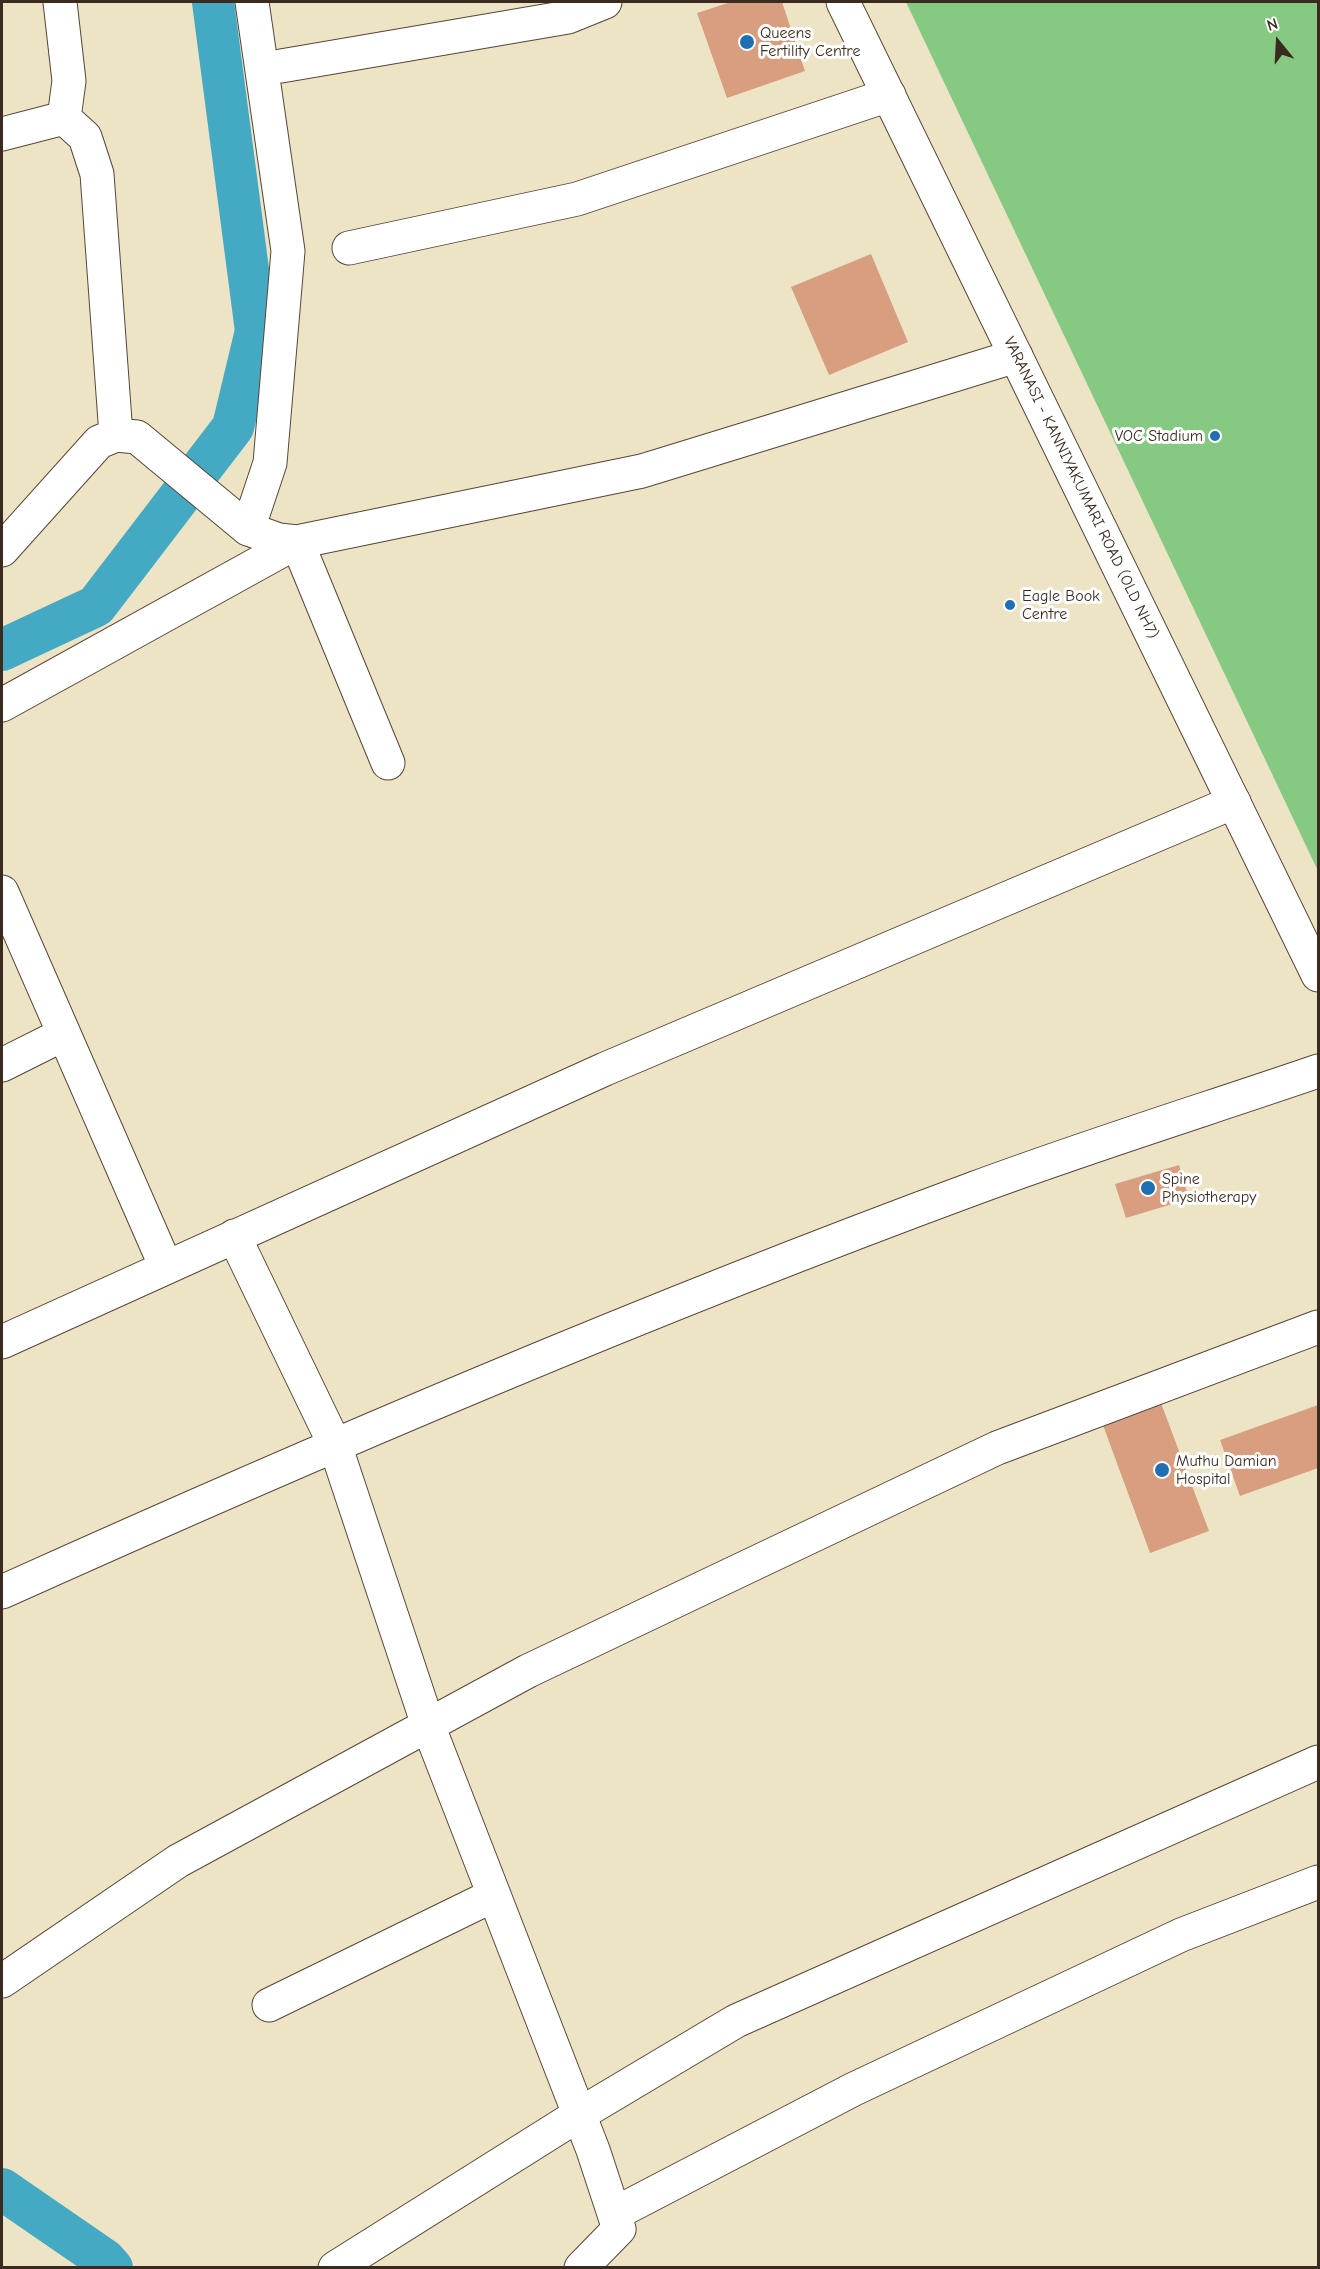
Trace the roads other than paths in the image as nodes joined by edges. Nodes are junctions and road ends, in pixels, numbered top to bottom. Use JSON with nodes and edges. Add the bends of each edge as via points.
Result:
{"nodes":[{"id":1,"x":60,"y":2,"type":"edge"},
{"id":2,"x":252,"y":2,"type":"edge"},
{"id":3,"x":605,"y":2,"type":"edge"},
{"id":4,"x":843,"y":2,"type":"edge"},
{"id":5,"x":281,"y":66,"type":"dead end"},
{"id":6,"x":889,"y":95,"type":"junction"},
{"id":7,"x":64,"y":118,"type":"junction"},
{"id":8,"x":2,"y":134,"type":"edge"},
{"id":9,"x":349,"y":248,"type":"dead end"},
{"id":10,"x":1016,"y":356,"type":"junction"},
{"id":11,"x":127,"y":436,"type":"junction"},
{"id":12,"x":248,"y":529,"type":"junction"},
{"id":13,"x":297,"y":542,"type":"junction"},
{"id":14,"x":2,"y":550,"type":"edge"},
{"id":15,"x":2,"y":705,"type":"edge"},
{"id":16,"x":388,"y":763,"type":"dead end"},
{"id":17,"x":1234,"y":802,"type":"junction"},
{"id":18,"x":2,"y":892,"type":"edge"},
{"id":19,"x":1318,"y":975,"type":"edge"},
{"id":20,"x":64,"y":1034,"type":"junction"},
{"id":21,"x":2,"y":1065,"type":"edge"},
{"id":22,"x":1318,"y":1071,"type":"edge"},
{"id":23,"x":234,"y":1236,"type":"junction"},
{"id":24,"x":166,"y":1268,"type":"junction"},
{"id":25,"x":1318,"y":1328,"type":"edge"},
{"id":26,"x":2,"y":1342,"type":"edge"},
{"id":27,"x":335,"y":1445,"type":"junction"},
{"id":28,"x":2,"y":1592,"type":"edge"},
{"id":29,"x":428,"y":1725,"type":"junction"},
{"id":30,"x":1318,"y":1762,"type":"edge"},
{"id":31,"x":1318,"y":1882,"type":"edge"},
{"id":32,"x":495,"y":1895,"type":"junction"},
{"id":33,"x":2,"y":1981,"type":"edge"},
{"id":34,"x":269,"y":2004,"type":"dead end"},
{"id":35,"x":580,"y":2114,"type":"junction"},
{"id":36,"x":614,"y":2214,"type":"junction"},
{"id":37,"x":335,"y":2268,"type":"edge"},
{"id":38,"x":581,"y":2268,"type":"edge"}],
"edges":[{"from":1,"to":7,"type":"street","via":[[69,81]]},
{"from":2,"to":12,"type":"street","via":[[288,251],[270,463]]},
{"from":3,"to":5,"type":"street","via":[[568,17]]},
{"from":4,"to":6,"type":"street","name":"VARANASI - KANNIYAKUMARI ROAD (OLD NH7)"},
{"from":6,"to":9,"type":"street","via":[[577,199]]},
{"from":6,"to":10,"type":"street","name":"VARANASI - KANNIYAKUMARI ROAD (OLD NH7)"},
{"from":7,"to":8,"type":"street"},
{"from":7,"to":11,"type":"street","via":[[85,137],[97,174]]},
{"from":10,"to":13,"type":"street","via":[[642,471]]},
{"from":10,"to":17,"type":"street","name":"VARANASI - KANNIYAKUMARI ROAD (OLD NH7)"},
{"from":11,"to":12,"type":"street"},
{"from":11,"to":14,"type":"street","via":[[99,442]]},
{"from":12,"to":13,"type":"street"},
{"from":13,"to":15,"type":"street"},
{"from":13,"to":16,"type":"street"},
{"from":17,"to":19,"type":"street","name":"VARANASI - KANNIYAKUMARI ROAD (OLD NH7)"},
{"from":17,"to":23,"type":"street","via":[[605,1069]]},
{"from":18,"to":20,"type":"street"},
{"from":20,"to":21,"type":"street"},
{"from":20,"to":24,"type":"street"},
{"from":22,"to":27,"type":"street","via":[[976,1188],[580,1342]]},
{"from":23,"to":24,"type":"street"},
{"from":23,"to":27,"type":"street"},
{"from":24,"to":26,"type":"street"},
{"from":25,"to":29,"type":"street","via":[[997,1448],[528,1671]]},
{"from":27,"to":28,"type":"street"},
{"from":27,"to":29,"type":"street"},
{"from":29,"to":32,"type":"street"},
{"from":29,"to":33,"type":"street","via":[[178,1862]]},
{"from":30,"to":35,"type":"street","via":[[736,2021]]},
{"from":31,"to":36,"type":"street","via":[[1181,1935],[875,2079]]},
{"from":32,"to":34,"type":"street"},
{"from":32,"to":35,"type":"street"},
{"from":35,"to":36,"type":"street"},
{"from":35,"to":37,"type":"street"},
{"from":36,"to":38,"type":"street","via":[[619,2229]]}]}
